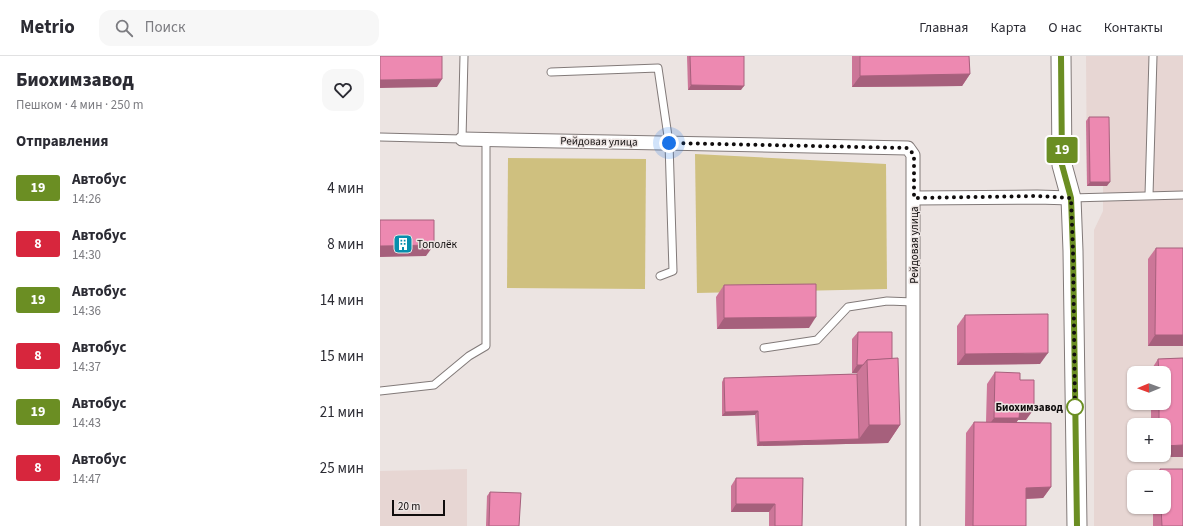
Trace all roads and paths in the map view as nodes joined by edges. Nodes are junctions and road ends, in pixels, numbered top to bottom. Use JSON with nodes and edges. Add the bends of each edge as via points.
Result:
{"nodes":[{"id":1,"x":464,"y":56,"type":"edge"},
{"id":2,"x":1061,"y":56,"type":"edge"},
{"id":3,"x":1153,"y":56,"type":"edge"},
{"id":4,"x":551,"y":72,"type":"dead end"},
{"id":5,"x":380,"y":137,"type":"edge"},
{"id":6,"x":462,"y":139,"type":"junction"},
{"id":7,"x":486,"y":139,"type":"junction"},
{"id":8,"x":669,"y":143,"type":"junction"},
{"id":9,"x":1149,"y":195,"type":"junction"},
{"id":10,"x":1183,"y":195,"type":"edge"},
{"id":11,"x":914,"y":198,"type":"junction"},
{"id":12,"x":1071,"y":198,"type":"junction"},
{"id":13,"x":660,"y":276,"type":"dead end"},
{"id":14,"x":914,"y":302,"type":"junction"},
{"id":15,"x":764,"y":348,"type":"dead end"},
{"id":16,"x":380,"y":391,"type":"edge"},
{"id":17,"x":913,"y":526,"type":"edge"},
{"id":18,"x":1077,"y":526,"type":"edge"}],
"edges":[{"from":1,"to":6,"type":"lane"},
{"from":2,"to":12,"type":"main road","via":[[1062,165]]},
{"from":3,"to":9,"type":"lane"},
{"from":4,"to":8,"type":"lane","via":[[658,68]]},
{"from":5,"to":6,"type":"lane"},
{"from":6,"to":7,"type":"street","name":"Рейдовая улица"},
{"from":7,"to":8,"type":"street","name":"Рейдовая улица"},
{"from":7,"to":16,"type":"lane","via":[[486,346],[469,356],[434,385]]},
{"from":8,"to":11,"type":"street","name":"Рейдовая улица","via":[[908,148],[914,155]]},
{"from":8,"to":13,"type":"lane","via":[[672,271]]},
{"from":9,"to":10,"type":"lane"},
{"from":9,"to":12,"type":"lane"},
{"from":11,"to":12,"type":"street"},
{"from":11,"to":14,"type":"street","name":"Рейдовая улица"},
{"from":12,"to":18,"type":"main road"},
{"from":14,"to":15,"type":"lane","via":[[886,301],[848,307],[817,340]]},
{"from":14,"to":17,"type":"street","name":"Рейдовая улица"}]}
